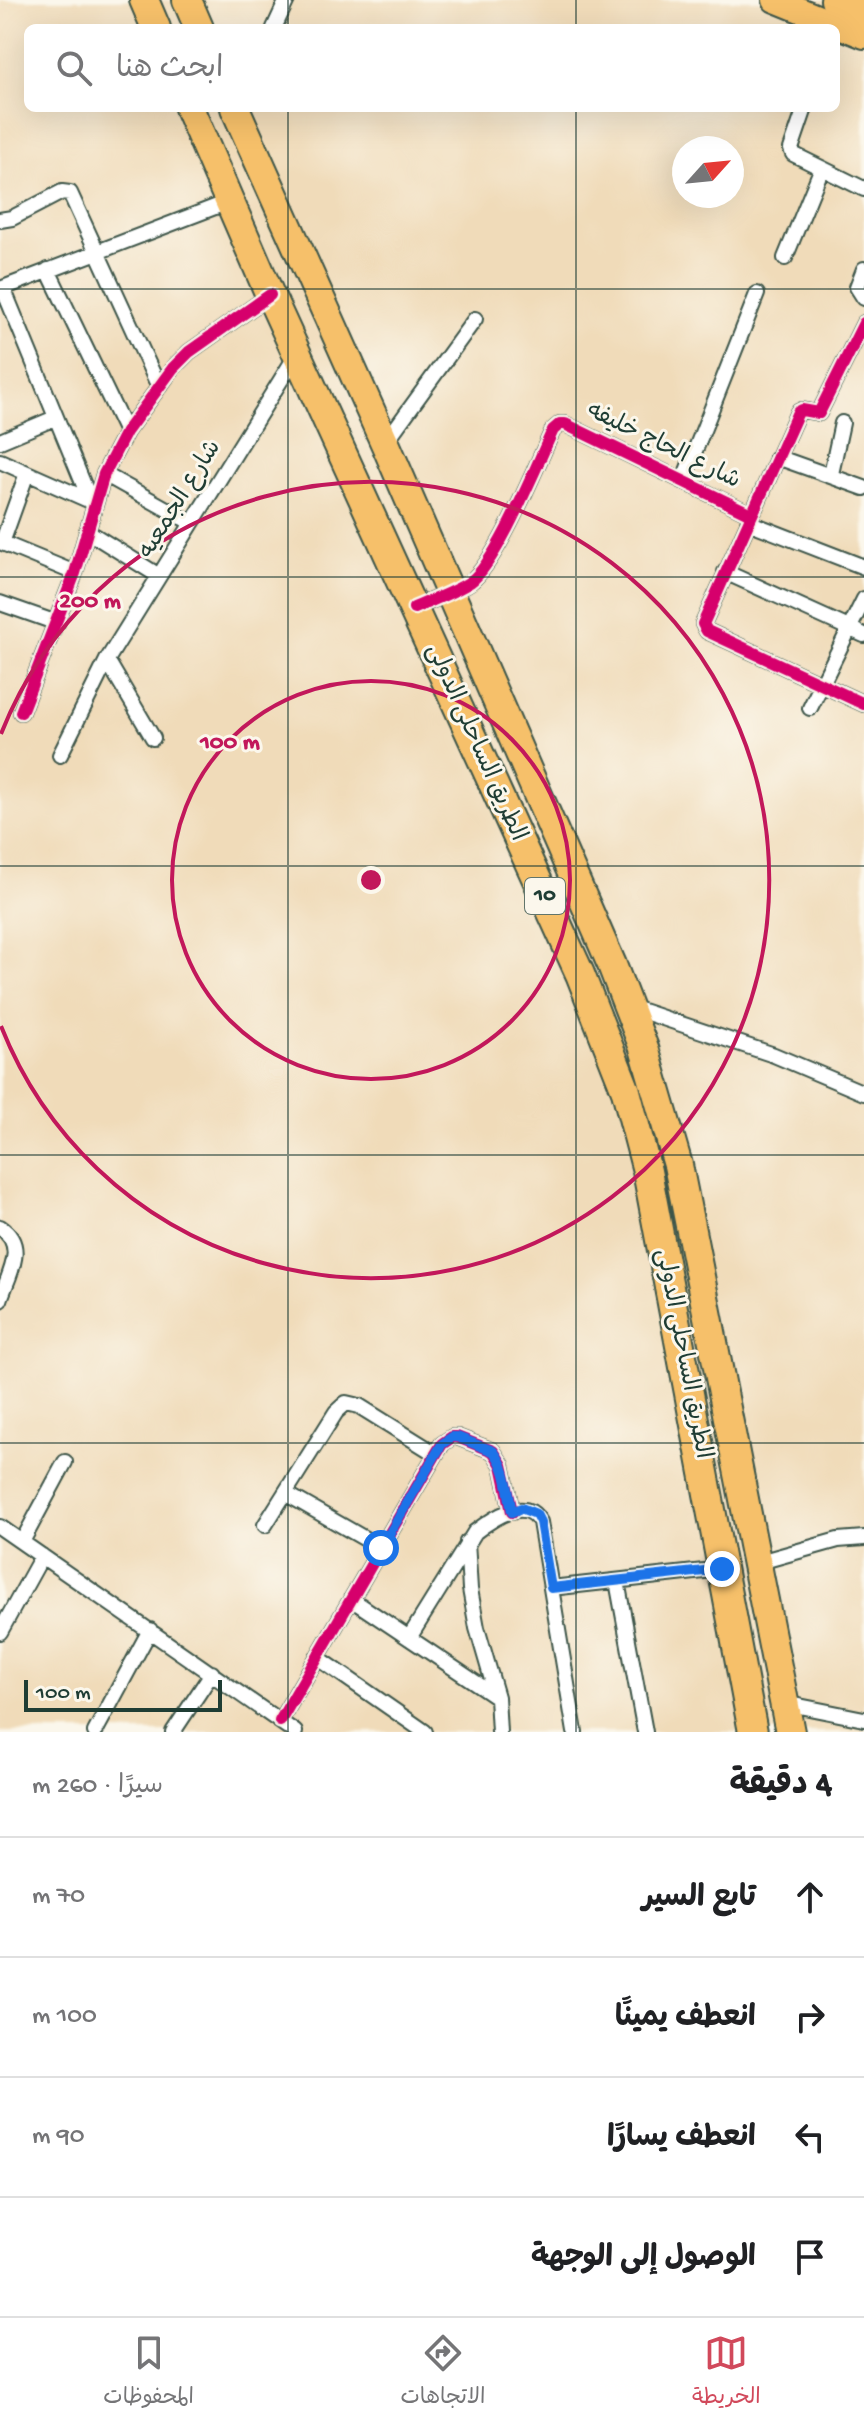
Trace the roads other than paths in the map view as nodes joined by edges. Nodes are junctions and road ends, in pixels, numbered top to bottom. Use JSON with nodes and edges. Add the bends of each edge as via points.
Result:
{"nodes":[{"id":1,"x":144,"y":0,"type":"edge"},
{"id":2,"x":167,"y":0,"type":"edge"},
{"id":3,"x":187,"y":0,"type":"edge"},
{"id":4,"x":287,"y":0,"type":"edge"},
{"id":5,"x":775,"y":0,"type":"edge"},
{"id":6,"x":864,"y":10,"type":"edge"},
{"id":7,"x":833,"y":18,"type":"edge"},
{"id":8,"x":154,"y":24,"type":"edge"},
{"id":9,"x":176,"y":24,"type":"edge"},
{"id":10,"x":197,"y":24,"type":"edge"},
{"id":11,"x":276,"y":24,"type":"edge"},
{"id":12,"x":864,"y":36,"type":"edge"},
{"id":13,"x":191,"y":112,"type":"edge"},
{"id":14,"x":234,"y":112,"type":"edge"},
{"id":15,"x":804,"y":112,"type":"edge"},
{"id":16,"x":821,"y":170,"type":"junction"},
{"id":17,"x":864,"y":189,"type":"edge"},
{"id":18,"x":228,"y":202,"type":"junction"},
{"id":19,"x":0,"y":220,"type":"edge"},
{"id":20,"x":97,"y":251,"type":"junction"},
{"id":21,"x":785,"y":258,"type":"dead end"},
{"id":22,"x":864,"y":269,"type":"edge"},
{"id":23,"x":48,"y":270,"type":"junction"},
{"id":24,"x":757,"y":294,"type":"dead end"},
{"id":25,"x":270,"y":295,"type":"junction"},
{"id":26,"x":864,"y":298,"type":"edge"},
{"id":27,"x":475,"y":319,"type":"dead end"},
{"id":28,"x":864,"y":323,"type":"edge"},
{"id":29,"x":297,"y":354,"type":"junction"},
{"id":30,"x":159,"y":387,"type":"junction"},
{"id":31,"x":55,"y":418,"type":"junction"},
{"id":32,"x":842,"y":423,"type":"dead end"},
{"id":33,"x":126,"y":432,"type":"junction"},
{"id":34,"x":0,"y":441,"type":"edge"},
{"id":35,"x":385,"y":443,"type":"junction"},
{"id":36,"x":777,"y":457,"type":"junction"},
{"id":37,"x":0,"y":461,"type":"edge"},
{"id":38,"x":27,"y":473,"type":"junction"},
{"id":39,"x":104,"y":474,"type":"junction"},
{"id":40,"x":831,"y":474,"type":"junction"},
{"id":41,"x":683,"y":481,"type":"junction"},
{"id":42,"x":864,"y":488,"type":"edge"},
{"id":43,"x":93,"y":501,"type":"junction"},
{"id":44,"x":750,"y":518,"type":"junction"},
{"id":45,"x":192,"y":523,"type":"junction"},
{"id":46,"x":87,"y":531,"type":"junction"},
{"id":47,"x":1,"y":542,"type":"edge"},
{"id":48,"x":864,"y":567,"type":"edge"},
{"id":49,"x":725,"y":572,"type":"junction"},
{"id":50,"x":75,"y":573,"type":"junction"},
{"id":51,"x":159,"y":576,"type":"junction"},
{"id":52,"x":449,"y":592,"type":"junction"},
{"id":53,"x":864,"y":599,"type":"edge"},
{"id":54,"x":0,"y":603,"type":"edge"},
{"id":55,"x":414,"y":608,"type":"junction"},
{"id":56,"x":57,"y":623,"type":"junction"},
{"id":57,"x":849,"y":628,"type":"junction"},
{"id":58,"x":864,"y":635,"type":"edge"},
{"id":59,"x":107,"y":660,"type":"junction"},
{"id":60,"x":822,"y":685,"type":"junction"},
{"id":61,"x":864,"y":704,"type":"edge"},
{"id":62,"x":810,"y":708,"type":"dead end"},
{"id":63,"x":21,"y":712,"type":"dead end"},
{"id":64,"x":153,"y":738,"type":"dead end"},
{"id":65,"x":60,"y":755,"type":"dead end"},
{"id":66,"x":630,"y":1007,"type":"junction"},
{"id":67,"x":864,"y":1093,"type":"edge"},
{"id":68,"x":0,"y":1227,"type":"edge"},
{"id":69,"x":0,"y":1300,"type":"edge"},
{"id":70,"x":436,"y":1454,"type":"junction"},
{"id":71,"x":65,"y":1462,"type":"dead end"},
{"id":72,"x":285,"y":1493,"type":"junction"},
{"id":73,"x":512,"y":1512,"type":"junction"},
{"id":74,"x":265,"y":1525,"type":"dead end"},
{"id":75,"x":0,"y":1527,"type":"edge"},
{"id":76,"x":864,"y":1538,"type":"edge"},
{"id":77,"x":467,"y":1541,"type":"junction"},
{"id":78,"x":22,"y":1542,"type":"junction"},
{"id":79,"x":381,"y":1548,"type":"junction"},
{"id":80,"x":42,"y":1556,"type":"junction"},
{"id":81,"x":756,"y":1563,"type":"junction"},
{"id":82,"x":722,"y":1569,"type":"junction"},
{"id":83,"x":617,"y":1581,"type":"junction"},
{"id":84,"x":551,"y":1588,"type":"junction"},
{"id":85,"x":351,"y":1599,"type":"junction"},
{"id":86,"x":150,"y":1630,"type":"junction"},
{"id":87,"x":0,"y":1632,"type":"edge"},
{"id":88,"x":409,"y":1638,"type":"junction"},
{"id":89,"x":317,"y":1657,"type":"junction"},
{"id":90,"x":212,"y":1673,"type":"junction"},
{"id":91,"x":497,"y":1697,"type":"junction"},
{"id":92,"x":784,"y":1703,"type":"junction"},
{"id":93,"x":864,"y":1719,"type":"edge"},
{"id":94,"x":280,"y":1721,"type":"junction"},
{"id":95,"x":95,"y":1732,"type":"edge"},
{"id":96,"x":173,"y":1732,"type":"edge"},
{"id":97,"x":295,"y":1732,"type":"edge"},
{"id":98,"x":425,"y":1732,"type":"edge"},
{"id":99,"x":499,"y":1732,"type":"edge"},
{"id":100,"x":575,"y":1732,"type":"edge"},
{"id":101,"x":645,"y":1732,"type":"edge"},
{"id":102,"x":753,"y":1732,"type":"edge"},
{"id":103,"x":790,"y":1732,"type":"edge"}],
"edges":[{"from":1,"to":8,"type":"highway"},
{"from":2,"to":9,"type":"highway"},
{"from":3,"to":10,"type":"highway"},
{"from":4,"to":11,"type":"street"},
{"from":5,"to":7,"type":"main road"},
{"from":6,"to":7,"type":"highway"},
{"from":7,"to":12,"type":"main road"},
{"from":13,"to":18,"type":"highway","name":"الطريق الساحلى الدولى","number":"10"},
{"from":14,"to":35,"type":"highway","name":"الطريق الساحلى الدولى","number":"10"},
{"from":15,"to":16,"type":"street","via":[[791,149]]},
{"from":16,"to":17,"type":"street"},
{"from":16,"to":21,"type":"street"},
{"from":18,"to":20,"type":"street"},
{"from":18,"to":25,"type":"highway","name":"الطريق الساحلى الدولى","number":"10"},
{"from":19,"to":20,"type":"street","via":[[68,191]]},
{"from":20,"to":23,"type":"street"},
{"from":20,"to":30,"type":"street"},
{"from":22,"to":26,"type":"street","via":[[857,287]]},
{"from":23,"to":31,"type":"street","via":[[2,290]]},
{"from":23,"to":33,"type":"street"},
{"from":24,"to":41,"type":"street"},
{"from":25,"to":29,"type":"highway","name":"الطريق الساحلى الدولى","number":"10"},
{"from":25,"to":30,"type":"street","via":[[189,352]]},
{"from":27,"to":35,"type":"street"},
{"from":28,"to":36,"type":"street","via":[[819,413],[800,410]]},
{"from":29,"to":45,"type":"street","name":"شارع الجمعيه"},
{"from":29,"to":55,"type":"highway","name":"الطريق الساحلى الدولى","number":"10"},
{"from":30,"to":33,"type":"street"},
{"from":31,"to":34,"type":"street"},
{"from":31,"to":43,"type":"street"},
{"from":32,"to":40,"type":"street"},
{"from":33,"to":39,"type":"street"},
{"from":35,"to":52,"type":"highway","name":"الطريق الساحلى الدولى","number":"10"},
{"from":36,"to":40,"type":"street"},
{"from":36,"to":44,"type":"street"},
{"from":37,"to":38,"type":"street"},
{"from":38,"to":43,"type":"street"},
{"from":38,"to":47,"type":"street"},
{"from":39,"to":43,"type":"street"},
{"from":39,"to":45,"type":"street"},
{"from":40,"to":42,"type":"street"},
{"from":41,"to":44,"type":"street","name":"شارع الحاج خليفه"},
{"from":41,"to":52,"type":"street","name":"شارع الحاج خليفه","via":[[560,424],[489,558],[472,581]]},
{"from":43,"to":46,"type":"street"},
{"from":44,"to":48,"type":"street","name":"شارع الحاج خليفه"},
{"from":44,"to":49,"type":"street"},
{"from":45,"to":51,"type":"street","name":"شارع الجمعيه"},
{"from":46,"to":50,"type":"street"},
{"from":46,"to":51,"type":"street"},
{"from":47,"to":50,"type":"street"},
{"from":49,"to":57,"type":"street"},
{"from":49,"to":60,"type":"street","via":[[703,627]]},
{"from":50,"to":56,"type":"street"},
{"from":51,"to":59,"type":"street","name":"شارع الجمعيه"},
{"from":52,"to":55,"type":"street","name":"شارع الحاج خليفه"},
{"from":52,"to":66,"type":"highway","name":"الطريق الساحلى الدولى","number":"10"},
{"from":53,"to":57,"type":"street"},
{"from":54,"to":56,"type":"street"},
{"from":55,"to":82,"type":"highway","name":"الطريق الساحلى الدولى","number":"10","via":[[591,999],[626,1091],[647,1171]]},
{"from":56,"to":63,"type":"street"},
{"from":57,"to":58,"type":"street"},
{"from":57,"to":60,"type":"street"},
{"from":59,"to":64,"type":"street"},
{"from":59,"to":65,"type":"street","name":"شارع الجمعيه"},
{"from":60,"to":61,"type":"street"},
{"from":60,"to":62,"type":"street"},
{"from":66,"to":67,"type":"street","via":[[774,1055]]},
{"from":66,"to":81,"type":"highway","name":"الطريق الساحلى الدولى","number":"10","via":[[678,1165]]},
{"from":68,"to":69,"type":"street","via":[[16,1244]]},
{"from":70,"to":72,"type":"street","via":[[346,1403]]},
{"from":70,"to":73,"type":"street","via":[[452,1437],[493,1451],[502,1465]]},
{"from":70,"to":79,"type":"street"},
{"from":71,"to":78,"type":"street"},
{"from":72,"to":74,"type":"street"},
{"from":72,"to":79,"type":"street"},
{"from":73,"to":77,"type":"street","via":[[487,1523]]},
{"from":73,"to":84,"type":"street","via":[[521,1508],[536,1514]]},
{"from":75,"to":78,"type":"street"},
{"from":76,"to":81,"type":"street"},
{"from":77,"to":88,"type":"street"},
{"from":77,"to":91,"type":"street","via":[[477,1628]]},
{"from":78,"to":80,"type":"street"},
{"from":79,"to":85,"type":"street"},
{"from":80,"to":86,"type":"street"},
{"from":80,"to":87,"type":"street"},
{"from":81,"to":92,"type":"highway","name":"الطريق الساحلى الدولى","number":"10"},
{"from":82,"to":83,"type":"street"},
{"from":82,"to":102,"type":"highway","name":"الطريق الساحلى الدولى","number":"10"},
{"from":83,"to":84,"type":"street"},
{"from":83,"to":101,"type":"street"},
{"from":84,"to":100,"type":"street"},
{"from":85,"to":88,"type":"street"},
{"from":85,"to":89,"type":"street"},
{"from":86,"to":90,"type":"street"},
{"from":86,"to":95,"type":"street"},
{"from":88,"to":91,"type":"street"},
{"from":89,"to":94,"type":"street"},
{"from":89,"to":98,"type":"street"},
{"from":90,"to":94,"type":"street"},
{"from":90,"to":96,"type":"street"},
{"from":91,"to":99,"type":"street"},
{"from":92,"to":93,"type":"street"},
{"from":92,"to":103,"type":"highway","name":"الطريق الساحلى الدولى","number":"10"},
{"from":94,"to":97,"type":"street"}]}
